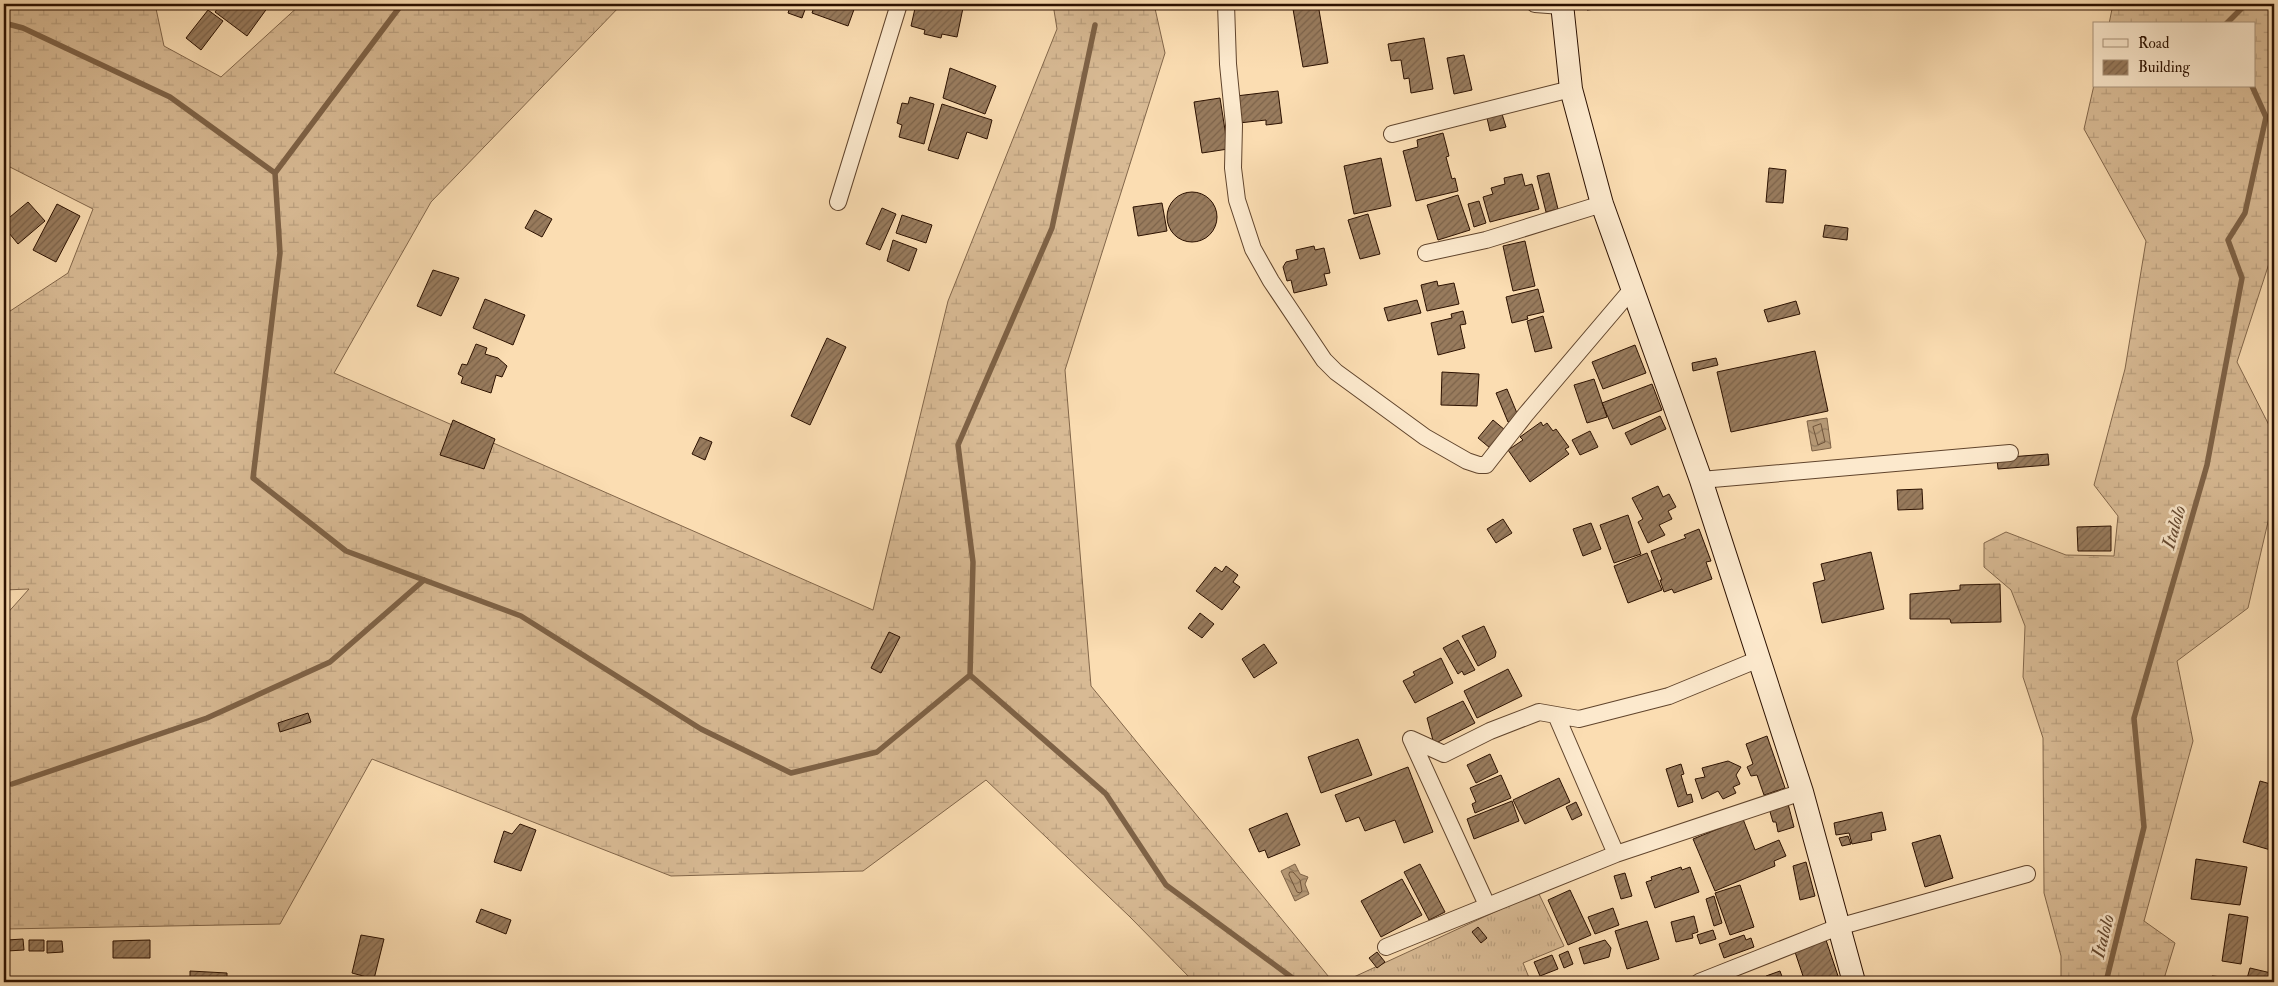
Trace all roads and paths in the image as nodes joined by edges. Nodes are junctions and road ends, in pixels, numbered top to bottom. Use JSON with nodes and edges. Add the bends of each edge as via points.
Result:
{"nodes":[{"id":1,"x":899,"y":4,"type":"edge"},
{"id":2,"x":1226,"y":4,"type":"edge"},
{"id":3,"x":1535,"y":4,"type":"edge"},
{"id":4,"x":1562,"y":5,"type":"edge"},
{"id":5,"x":1571,"y":89,"type":"junction"},
{"id":6,"x":1392,"y":134,"type":"dead end"},
{"id":7,"x":838,"y":202,"type":"dead end"},
{"id":8,"x":1602,"y":204,"type":"junction"},
{"id":9,"x":1426,"y":253,"type":"dead end"},
{"id":10,"x":1634,"y":288,"type":"junction"},
{"id":11,"x":2010,"y":454,"type":"dead end"},
{"id":12,"x":1702,"y":480,"type":"junction"},
{"id":13,"x":1759,"y":660,"type":"junction"},
{"id":14,"x":1556,"y":716,"type":"junction"},
{"id":15,"x":1802,"y":792,"type":"junction"},
{"id":16,"x":1616,"y":854,"type":"junction"},
{"id":17,"x":2027,"y":874,"type":"dead end"},
{"id":18,"x":1487,"y":905,"type":"junction"},
{"id":19,"x":1838,"y":927,"type":"junction"},
{"id":20,"x":1386,"y":947,"type":"dead end"},
{"id":21,"x":1699,"y":982,"type":"edge"},
{"id":22,"x":1854,"y":982,"type":"edge"}],
"edges":[{"from":1,"to":7,"type":"street"},
{"from":2,"to":10,"type":"street","via":[[1234,125],[1233,168],[1237,200],[1252,249],[1324,360],[1374,402],[1467,461],[1486,465]]},
{"from":3,"to":4,"type":"street"},
{"from":4,"to":5,"type":"street"},
{"from":5,"to":6,"type":"street"},
{"from":5,"to":8,"type":"street"},
{"from":8,"to":9,"type":"street","via":[[1486,240]]},
{"from":8,"to":10,"type":"street"},
{"from":10,"to":12,"type":"street"},
{"from":11,"to":12,"type":"street"},
{"from":12,"to":13,"type":"street"},
{"from":13,"to":14,"type":"street","via":[[1669,696],[1579,719]]},
{"from":13,"to":15,"type":"street"},
{"from":14,"to":16,"type":"street"},
{"from":14,"to":18,"type":"street","via":[[1539,712],[1444,754],[1411,739]]},
{"from":15,"to":16,"type":"street"},
{"from":15,"to":19,"type":"street"},
{"from":16,"to":18,"type":"street"},
{"from":17,"to":19,"type":"street"},
{"from":18,"to":20,"type":"street"},
{"from":19,"to":21,"type":"street"},
{"from":19,"to":22,"type":"street"}]}
